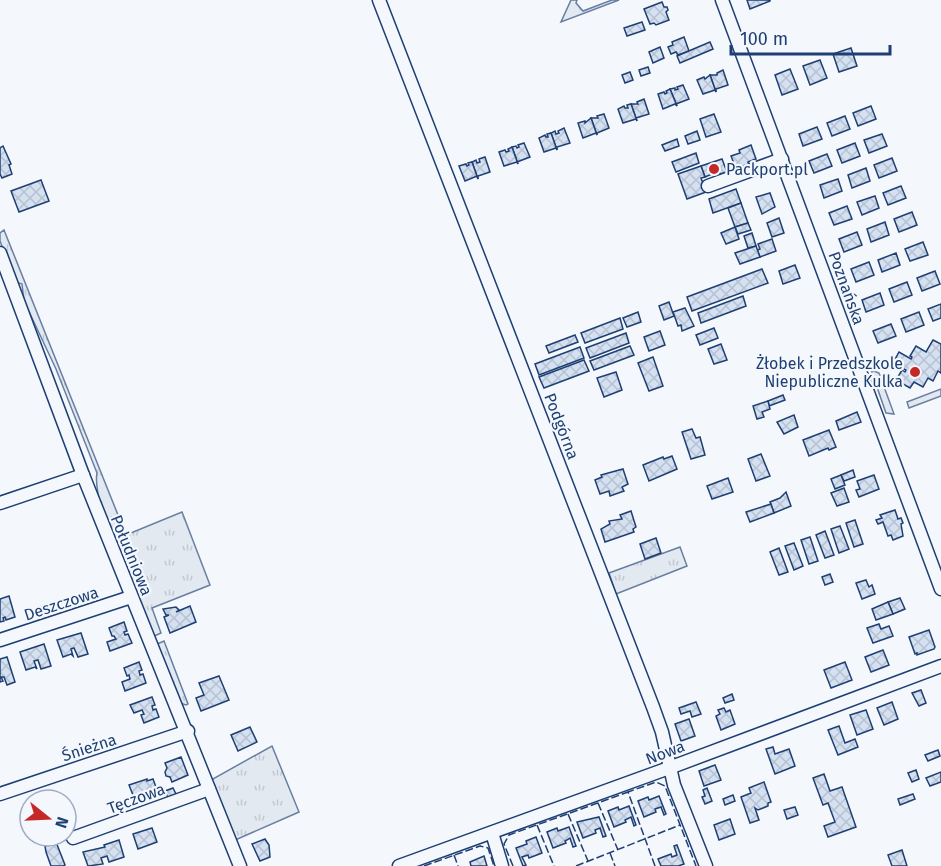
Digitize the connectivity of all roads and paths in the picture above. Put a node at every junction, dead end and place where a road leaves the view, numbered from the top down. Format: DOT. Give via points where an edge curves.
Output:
graph roads {
  1 [pos="379,0"];
  2 [pos="722,0"];
  3 [pos="782,159"];
  4 [pos="708,186"];
  5 [pos="0,253"];
  6 [pos="83,475"];
  7 [pos="0,503"];
  8 [pos="941,589"];
  9 [pos="131,597"];
  10 [pos="0,640"];
  11 [pos="941,666"];
  12 [pos="188,731"];
  13 [pos="669,768"];
  14 [pos="209,789"];
  15 [pos="0,794"];
  16 [pos="492,833"];
  17 [pos="78,837"];
  18 [pos="240,866"];
  19 [pos="399,866"];
  20 [pos="501,866"];
  21 [pos="706,866"];
  1 -- 13 [label="street, Podgórna" via="654,707"];
  2 -- 3 [label="street, Poznańska"];
  3 -- 4 [label="street"];
  3 -- 8 [label="street, Poznańska"];
  5 -- 6 [label="street, Południowa"];
  6 -- 7 [label="street"];
  6 -- 9 [label="street, Południowa"];
  9 -- 10 [label="street, Deszczowa"];
  9 -- 12 [label="street, Południowa"];
  11 -- 13 [label="street, Nowa"];
  12 -- 14 [label="street, Południowa"];
  12 -- 15 [label="street, Śnieżna"];
  13 -- 16 [label="street, Nowa"];
  13 -- 21 [label="street, Podgórna"];
  14 -- 17 [label="street, Tęczowa"];
  14 -- 18 [label="street, Południowa"];
  16 -- 19 [label="street, Nowa"];
  16 -- 20 [label="street"];
}
